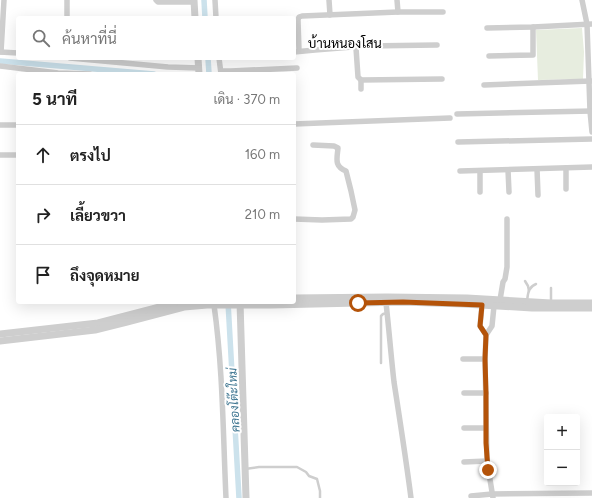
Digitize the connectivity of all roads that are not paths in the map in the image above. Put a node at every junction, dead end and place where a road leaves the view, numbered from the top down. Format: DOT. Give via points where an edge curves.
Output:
graph roads {
  1 [pos="4,0"];
  2 [pos="67,0"];
  3 [pos="156,0"];
  4 [pos="215,0"];
  5 [pos="329,0"];
  6 [pos="397,0"];
  7 [pos="582,0"];
  8 [pos="194,1"];
  9 [pos="398,12"];
  10 [pos="443,12"];
  11 [pos="330,15"];
  12 [pos="67,16"];
  13 [pos="195,16"];
  14 [pos="216,16"];
  15 [pos="589,24"];
  16 [pos="533,27"];
  17 [pos="487,28"];
  18 [pos="296,30"];
  19 [pos="437,45"];
  20 [pos="356,48"];
  21 [pos="0,52"];
  22 [pos="297,52"];
  23 [pos="16,53"];
  24 [pos="590,54"];
  25 [pos="489,56"];
  26 [pos="92,60"];
  27 [pos="198,60"];
  28 [pos="220,60"];
  29 [pos="0,66"];
  30 [pos="297,68"];
  31 [pos="199,71"];
  32 [pos="50,72"];
  33 [pos="221,72"];
  34 [pos="442,79"];
  35 [pos="361,80"];
  36 [pos="590,81"];
  37 [pos="484,85"];
  38 [pos="362,89"];
  39 [pos="591,111"];
  40 [pos="458,114"];
  41 [pos="450,118"];
  42 [pos="296,124"];
  43 [pos="0,125"];
  44 [pos="16,125"];
  45 [pos="592,132"];
  46 [pos="592,139"];
  47 [pos="458,142"];
  48 [pos="313,146"];
  49 [pos="0,155"];
  50 [pos="16,155"];
  51 [pos="592,167"];
  52 [pos="566,168"];
  53 [pos="537,169"];
  54 [pos="508,170"];
  55 [pos="460,171"];
  56 [pos="480,171"];
  57 [pos="566,189"];
  58 [pos="480,192"];
  59 [pos="509,192"];
  60 [pos="538,195"];
  61 [pos="296,218"];
  62 [pos="506,219"];
  63 [pos="524,280"];
  64 [pos="536,284"];
  65 [pos="552,288"];
  66 [pos="529,291"];
  67 [pos="296,298"];
  68 [pos="500,300"];
  69 [pos="527,302"];
  70 [pos="386,303"];
  71 [pos="551,303"];
  72 [pos="592,303"];
  73 [pos="171,304"];
  74 [pos="215,304"];
  75 [pos="240,304"];
  76 [pos="296,304"];
  77 [pos="482,305"];
  78 [pos="494,306"];
  79 [pos="592,308"];
  80 [pos="387,313"];
  81 [pos="0,334"];
  82 [pos="486,335"];
  83 [pos="0,341"];
  84 [pos="463,359"];
  85 [pos="485,359"];
  86 [pos="381,363"];
  87 [pos="464,393"];
  88 [pos="486,393"];
  89 [pos="464,428"];
  90 [pos="486,428"];
  91 [pos="487,461"];
  92 [pos="464,462"];
  93 [pos="245,470"];
  94 [pos="592,493"];
  95 [pos="471,496"];
  96 [pos="492,496"];
  97 [pos="561,496"];
  98 [pos="226,498"];
  99 [pos="246,498"];
  100 [pos="320,498"];
  101 [pos="411,498"];
  1 -- 21 [label="street"];
  2 -- 12 [label="street"];
  3 -- 8 [label="street" via="164,3"];
  4 -- 14 [label="street"];
  5 -- 11 [label="street"];
  6 -- 9 [label="street"];
  7 -- 15 [label="street"];
  8 -- 13 [label="street"];
  9 -- 10 [label="street"];
  9 -- 11 [label="street"];
  11 -- 18 [label="street" via="299,17"];
  15 -- 16 [label="street"];
  15 -- 24 [label="street"];
  16 -- 17 [label="street"];
  16 -- 25 [label="street" via="533,54"];
  18 -- 22 [label="street"];
  19 -- 20 [label="street"];
  20 -- 22 [label="street"];
  20 -- 35 [label="street" via="358,77"];
  21 -- 23 [label="street"];
  24 -- 36 [label="street"];
  26 -- 31 [label="street"];
  27 -- 31 [label="street"];
  28 -- 33 [label="street"];
  29 -- 32 [label="street"];
  30 -- 33 [label="street"];
  34 -- 35 [label="street"];
  35 -- 38 [label="street"];
  36 -- 37 [label="street"];
  36 -- 39 [label="street"];
  39 -- 40 [label="street"];
  39 -- 45 [label="street"];
  41 -- 42 [label="street"];
  43 -- 44 [label="street"];
  46 -- 47 [label="street"];
  48 -- 61 [label="street" via="338,148 338,165 346,171 355,210 351,219"];
  49 -- 50 [label="street"];
  51 -- 52 [label="street"];
  52 -- 53 [label="street"];
  52 -- 57 [label="street"];
  53 -- 54 [label="street"];
  53 -- 60 [label="street"];
  54 -- 56 [label="street"];
  54 -- 59 [label="street"];
  55 -- 56 [label="street"];
  56 -- 58 [label="street"];
  62 -- 68 [label="street" via="507,267"];
  63 -- 66 [label="lane"];
  64 -- 66 [label="lane"];
  65 -- 71 [label="lane"];
  66 -- 69 [label="lane"];
  67 -- 68 [label="street"];
  68 -- 69 [label="street"];
  69 -- 71 [label="street"];
  70 -- 76 [label="street"];
  70 -- 77 [label="street"];
  70 -- 80 [label="street"];
  71 -- 72 [label="street"];
  73 -- 81 [label="street" via="98,323"];
  74 -- 75 [label="street"];
  74 -- 83 [label="street" via="184,307 95,330"];
  74 -- 98 [label="street"];
  75 -- 93 [label="street"];
  77 -- 78 [label="street"];
  77 -- 82 [label="street" via="480,326"];
  78 -- 79 [label="street"];
  78 -- 82 [label="street" via="492,326"];
  80 -- 86 [label="lane" via="381,316"];
  80 -- 101 [label="street"];
  82 -- 85 [label="street"];
  84 -- 85 [label="street"];
  85 -- 88 [label="street"];
  87 -- 88 [label="street"];
  88 -- 90 [label="street"];
  89 -- 90 [label="street"];
  90 -- 91 [label="street"];
  91 -- 92 [label="street"];
  91 -- 96 [label="street"];
  93 -- 99 [label="street"];
  93 -- 100 [label="lane" via="259,467 297,467 317,479"];
  94 -- 97 [label="street"];
  95 -- 96 [label="street"];
  96 -- 97 [label="street"];
}
